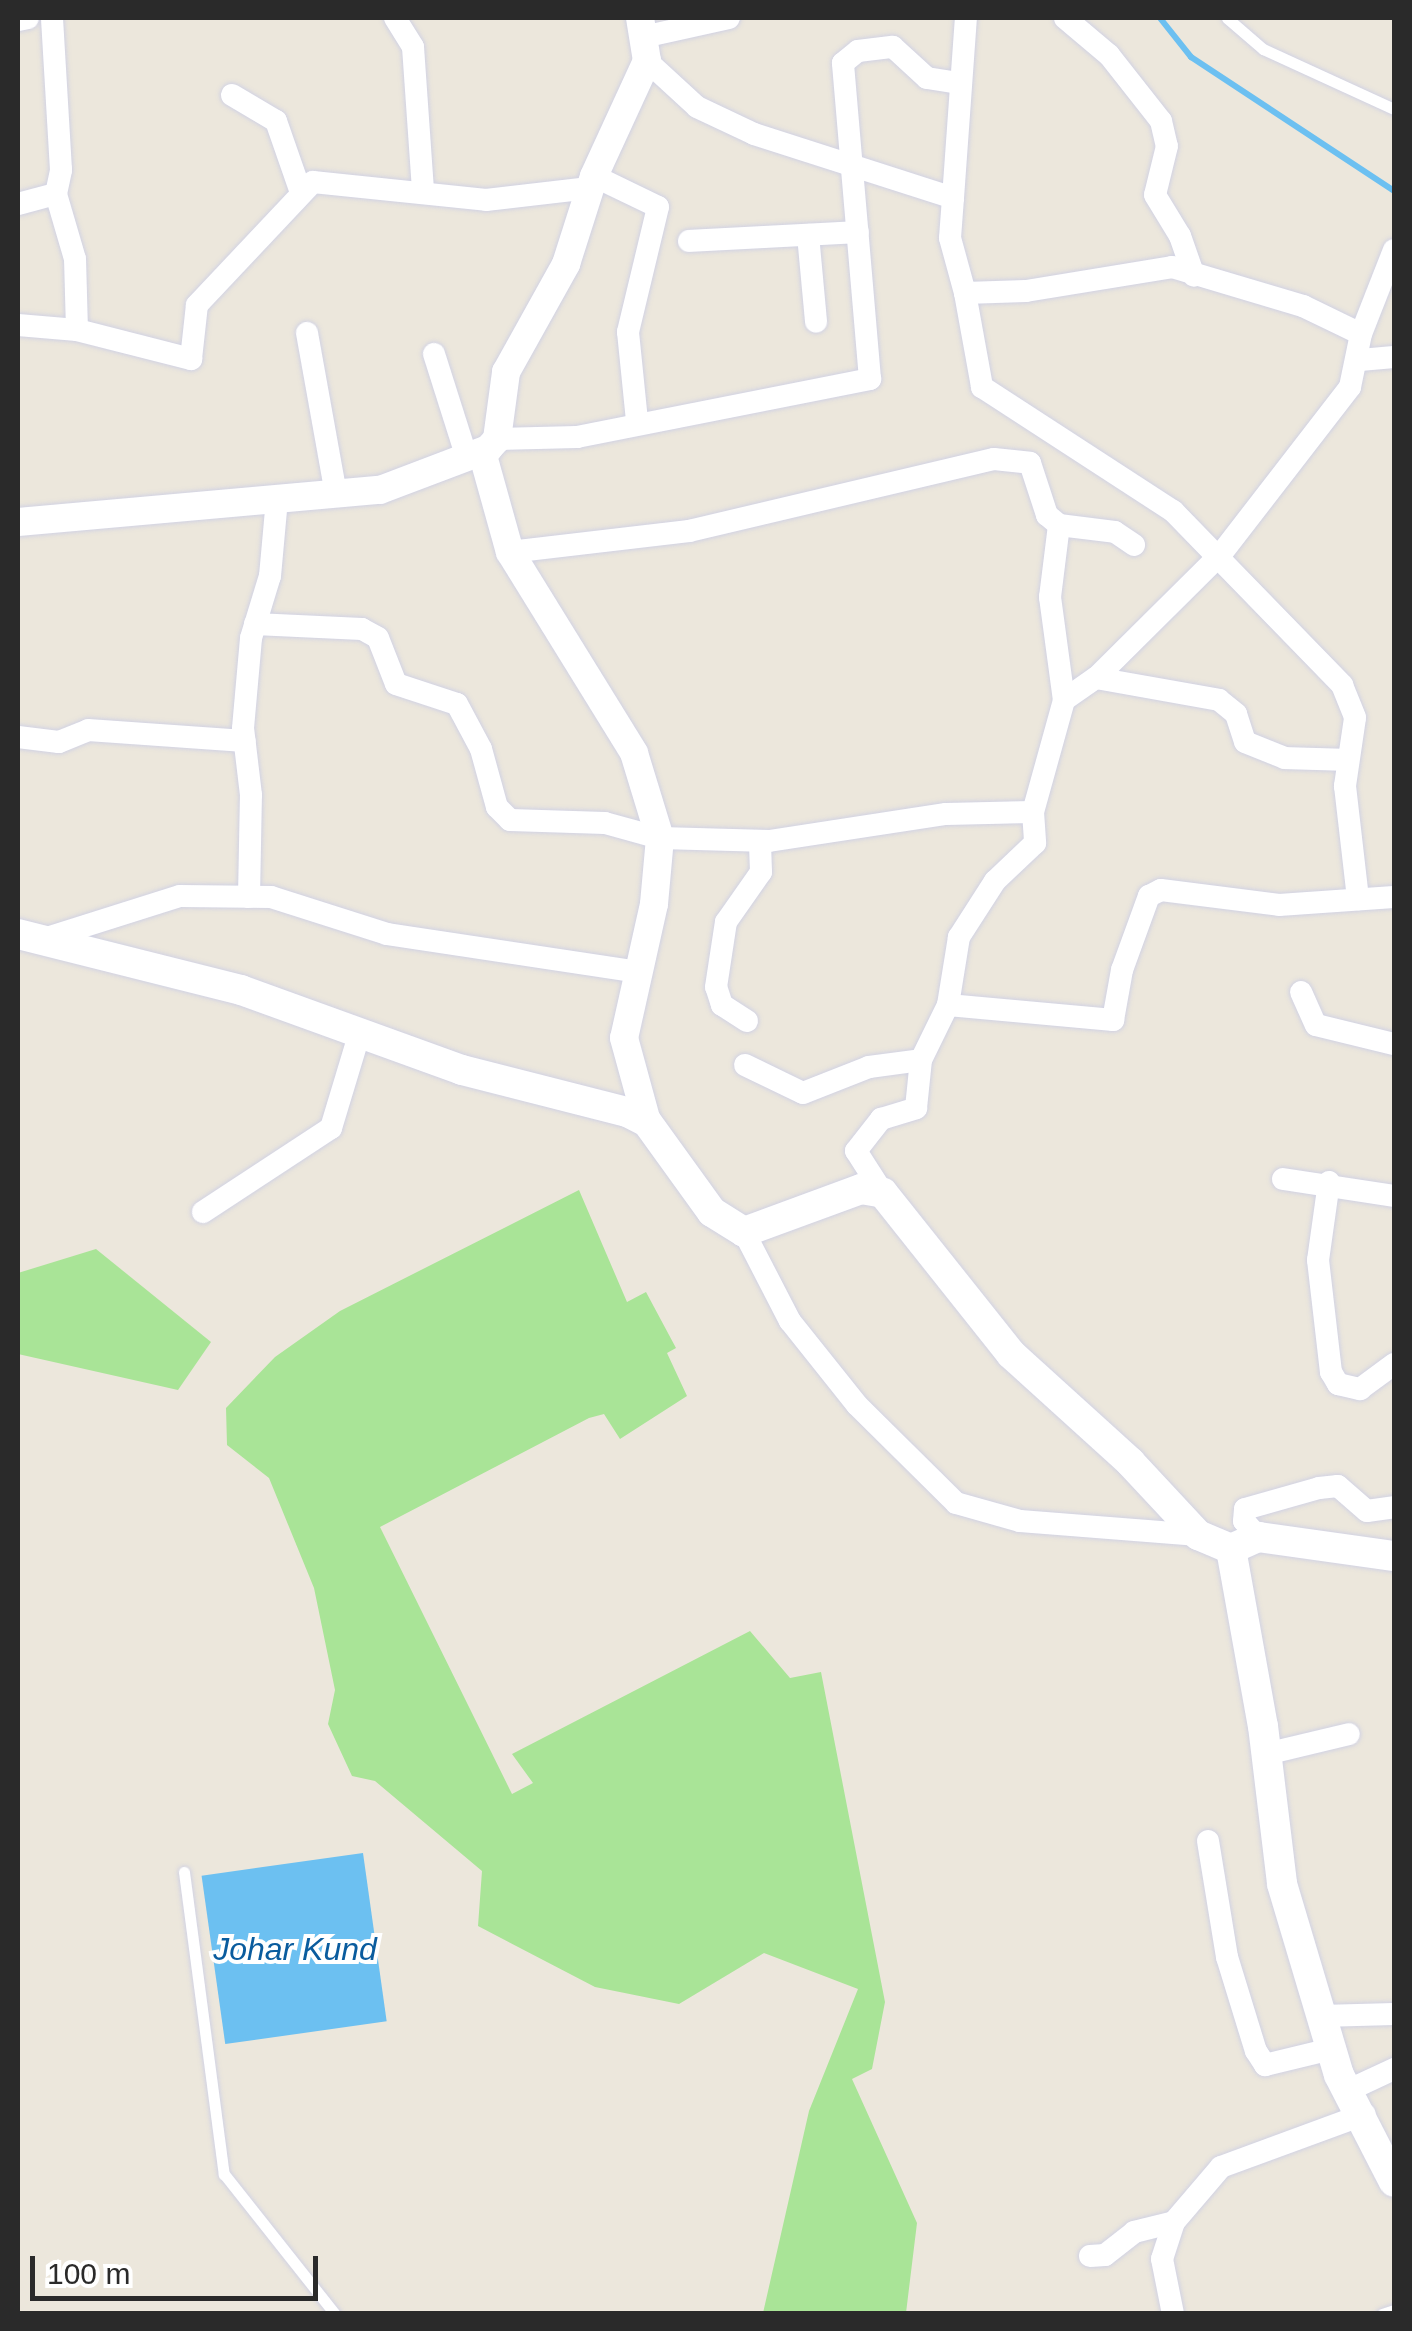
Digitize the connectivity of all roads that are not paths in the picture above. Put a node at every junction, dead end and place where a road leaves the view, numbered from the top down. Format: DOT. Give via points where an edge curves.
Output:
graph roads {
  1 [pos="28,18"];
  2 [pos="52,18"];
  3 [pos="394,18"];
  4 [pos="730,18"];
  5 [pos="966,18"];
  6 [pos="1064,18"];
  7 [pos="1226,18"];
  8 [pos="18,20"];
  9 [pos="643,38"];
  10 [pos="958,83"];
  11 [pos="232,95"];
  12 [pos="1394,109"];
  13 [pos="854,168"];
  14 [pos="591,182"];
  15 [pos="300,190"];
  16 [pos="423,191"];
  17 [pos="56,194"];
  18 [pos="953,198"];
  19 [pos="18,204"];
  20 [pos="858,232"];
  21 [pos="808,235"];
  22 [pos="689,241"];
  23 [pos="1394,250"];
  24 [pos="1194,276"];
  25 [pos="966,293"];
  26 [pos="816,322"];
  27 [pos="18,325"];
  28 [pos="78,330"];
  29 [pos="307,333"];
  30 [pos="1360,334"];
  31 [pos="434,354"];
  32 [pos="1394,356"];
  33 [pos="1360,360"];
  34 [pos="637,421"];
  35 [pos="482,450"];
  36 [pos="336,494"];
  37 [pos="276,499"];
  38 [pos="18,522"];
  39 [pos="1059,525"];
  40 [pos="1134,545"];
  41 [pos="510,552"];
  42 [pos="1220,554"];
  43 [pos="255,624"];
  44 [pos="1096,678"];
  45 [pos="1064,700"];
  46 [pos="18,738"];
  47 [pos="245,741"];
  48 [pos="1348,760"];
  49 [pos="1034,812"];
  50 [pos="660,838"];
  51 [pos="760,841"];
  52 [pos="248,897"];
  53 [pos="1394,897"];
  54 [pos="1358,899"];
  55 [pos="26,938"];
  56 [pos="638,972"];
  57 [pos="1301,992"];
  58 [pos="948,1005"];
  59 [pos="748,1021"];
  60 [pos="360,1032"];
  61 [pos="1394,1044"];
  62 [pos="921,1060"];
  63 [pos="744,1065"];
  64 [pos="647,1122"];
  65 [pos="1283,1179"];
  66 [pos="1329,1182"];
  67 [pos="884,1193"];
  68 [pos="1394,1196"];
  69 [pos="203,1212"];
  70 [pos="744,1232"];
  71 [pos="1394,1364"];
  72 [pos="1394,1507"];
  73 [pos="1198,1535"];
  74 [pos="1244,1543"];
  75 [pos="1394,1556"];
  76 [pos="1348,1734"];
  77 [pos="1266,1754"];
  78 [pos="1208,1841"];
  79 [pos="184,1872"];
  80 [pos="1394,2014"];
  81 [pos="1320,2016"];
  82 [pos="1331,2049"];
  83 [pos="1394,2069"];
  84 [pos="1357,2102"];
  85 [pos="1394,2182"];
  86 [pos="1174,2222"];
  87 [pos="1090,2256"];
  88 [pos="1394,2310"];
  89 [pos="335,2314"];
  90 [pos="1173,2314"];
  91 [pos="1382,2314"];
  1 -- 8 [label="street"];
  2 -- 17 [label="street" via="60,85"];
  3 -- 16 [label="street" via="413,47"];
  4 -- 9 [label="street"];
  5 -- 10 [label="street"];
  6 -- 24 [label="street" via="1108,56 1161,121 1167,146 1155,195"];
  7 -- 12 [label="lane" via="1263,50"];
  9 -- 13 [label="street" via="697,107"];
  9 -- 14 [label="street"];
  10 -- 13 [label="street" via="927,78 893,48 847,56"];
  10 -- 18 [label="street"];
  11 -- 15 [label="street" via="276,121"];
  13 -- 18 [label="street"];
  13 -- 20 [label="street"];
  14 -- 16 [label="street" via="486,200"];
  14 -- 34 [label="street" via="658,207 628,332"];
  14 -- 35 [label="street" via="566,264 506,372"];
  15 -- 16 [label="street" via="338,180"];
  15 -- 28 [label="street" via="197,304 191,359"];
  17 -- 19 [label="street"];
  17 -- 28 [label="street" via="75,259"];
  18 -- 25 [label="street" via="950,238"];
  20 -- 21 [label="street"];
  20 -- 34 [label="street" via="870,380"];
  21 -- 22 [label="street"];
  21 -- 26 [label="street"];
  23 -- 30 [label="street"];
  24 -- 25 [label="street" via="1172,267 1026,291"];
  24 -- 30 [label="street" via="1303,306"];
  25 -- 42 [label="street" via="971,354 982,388 1082,446"];
  27 -- 28 [label="street"];
  29 -- 36 [label="street"];
  30 -- 33 [label="street"];
  31 -- 35 [label="street"];
  32 -- 33 [label="street"];
  33 -- 42 [label="street" via="1350,387"];
  34 -- 35 [label="street"];
  35 -- 36 [label="street" via="380,490"];
  35 -- 41 [label="street"];
  36 -- 37 [label="street"];
  37 -- 38 [label="street"];
  37 -- 43 [label="street" via="270,576"];
  39 -- 40 [label="street" via="1114,532"];
  39 -- 41 [label="street" via="1047,515 1030,463 994,459 689,531"];
  39 -- 45 [label="street" via="1050,597"];
  41 -- 50 [label="street" via="634,753"];
  42 -- 44 [label="street"];
  42 -- 48 [label="street" via="1351,699 1355,736"];
  43 -- 47 [label="street"];
  43 -- 50 [label="street" via="362,629 378,638 396,684 457,704 481,749 497,807 510,820 604,823"];
  44 -- 45 [label="street"];
  44 -- 48 [label="street" via="1219,700 1236,714 1245,742 1285,758"];
  45 -- 49 [label="street"];
  46 -- 47 [label="street" via="59,742 88,730"];
  47 -- 52 [label="street" via="252,795"];
  48 -- 54 [label="street"];
  49 -- 51 [label="street" via="946,814"];
  49 -- 58 [label="street" via="1036,843 995,882 958,937"];
  50 -- 51 [label="street"];
  50 -- 56 [label="street"];
  51 -- 59 [label="street" via="760,872 726,922 716,987 722,1005"];
  52 -- 55 [label="street" via="180,896"];
  52 -- 56 [label="street" via="271,897 387,934"];
  53 -- 54 [label="street"];
  54 -- 58 [label="street" via="1279,905 1161,890 1149,896 1122,970 1113,1020"];
  55 -- 60 [label="main road" via="241,990"];
  56 -- 64 [label="street" via="624,1038"];
  57 -- 61 [label="street" via="1316,1025"];
  58 -- 62 [label="street"];
  60 -- 64 [label="main road" via="462,1070"];
  60 -- 69 [label="street" via="331,1128"];
  62 -- 63 [label="street" via="869,1067 803,1093"];
  62 -- 67 [label="street" via="916,1108 881,1119 856,1151"];
  64 -- 70 [label="main road" via="712,1212"];
  65 -- 66 [label="street"];
  66 -- 68 [label="street"];
  66 -- 71 [label="street" via="1318,1260 1331,1372 1338,1384 1360,1389"];
  67 -- 70 [label="main road" via="861,1190"];
  67 -- 73 [label="main road" via="1011,1354 1130,1462"];
  70 -- 73 [label="street" via="790,1321 857,1405 956,1503 1020,1521"];
  72 -- 74 [label="street" via="1367,1510 1338,1486 1318,1488 1245,1509"];
  73 -- 74 [label="main road"];
  74 -- 75 [label="main road"];
  74 -- 77 [label="main road"];
  76 -- 77 [label="street"];
  77 -- 81 [label="main road" via="1282,1884"];
  78 -- 82 [label="street" via="1227,1956 1256,2051 1265,2065"];
  79 -- 89 [label="lane" via="224,2174"];
  80 -- 81 [label="street"];
  81 -- 82 [label="main road"];
  82 -- 84 [label="main road"];
  83 -- 84 [label="street"];
  84 -- 85 [label="main road"];
  84 -- 86 [label="street" via="1220,2167"];
  86 -- 87 [label="street" via="1134,2232 1106,2255"];
  86 -- 90 [label="street" via="1162,2259"];
  88 -- 91 [label="lane"];
}
